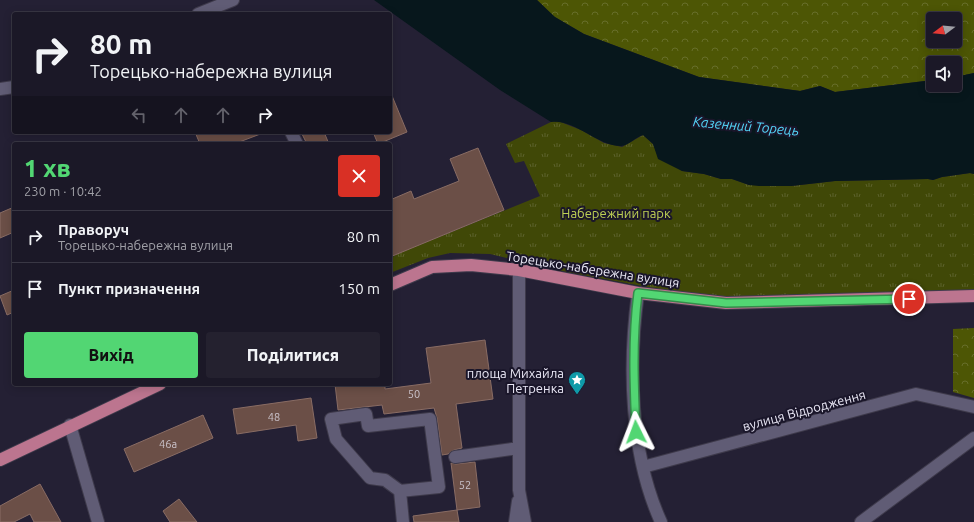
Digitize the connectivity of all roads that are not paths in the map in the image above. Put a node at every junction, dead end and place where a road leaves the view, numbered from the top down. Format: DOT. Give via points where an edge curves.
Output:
graph roads {
  1 [pos="233,0"];
  2 [pos="203,12"];
  3 [pos="12,87"];
  4 [pos="0,88"];
  5 [pos="518,270"];
  6 [pos="392,284"];
  7 [pos="638,293"];
  8 [pos="974,296"];
  9 [pos="156,386"];
  10 [pos="974,407"];
  11 [pos="70,425"];
  12 [pos="974,438"];
  13 [pos="519,448"];
  14 [pos="0,460"];
  15 [pos="435,460"];
  16 [pos="643,467"];
  17 [pos="519,490"];
  18 [pos="400,491"];
  19 [pos="98,522"];
  20 [pos="403,522"];
  21 [pos="515,522"];
  22 [pos="525,522"];
  23 [pos="661,522"];
  24 [pos="861,522"];
  1 -- 2 [label="street"];
  3 -- 4 [label="street"];
  5 -- 6 [label="main road, Торецько-набережна вулиця" via="471,264 432,267"];
  5 -- 7 [label="main road, Торецько-набережна вулиця"];
  5 -- 13 [label="street"];
  7 -- 8 [label="main road, Торецько-набережна вулиця" via="726,303"];
  7 -- 16 [label="street" via="633,361 636,432"];
  9 -- 11 [label="main road"];
  10 -- 16 [label="street, вулиця Відродження" via="916,394"];
  11 -- 14 [label="main road"];
  11 -- 19 [label="street"];
  12 -- 24 [label="street"];
  13 -- 15 [label="street"];
  13 -- 17 [label="street"];
  15 -- 18 [label="street" via="439,487"];
  15 -- 18 [label="street" via="430,419 368,426 366,414 332,419 336,438 370,478 385,480"];
  16 -- 23 [label="street"];
  17 -- 21 [label="street"];
  17 -- 22 [label="street"];
  18 -- 20 [label="street"];
}
